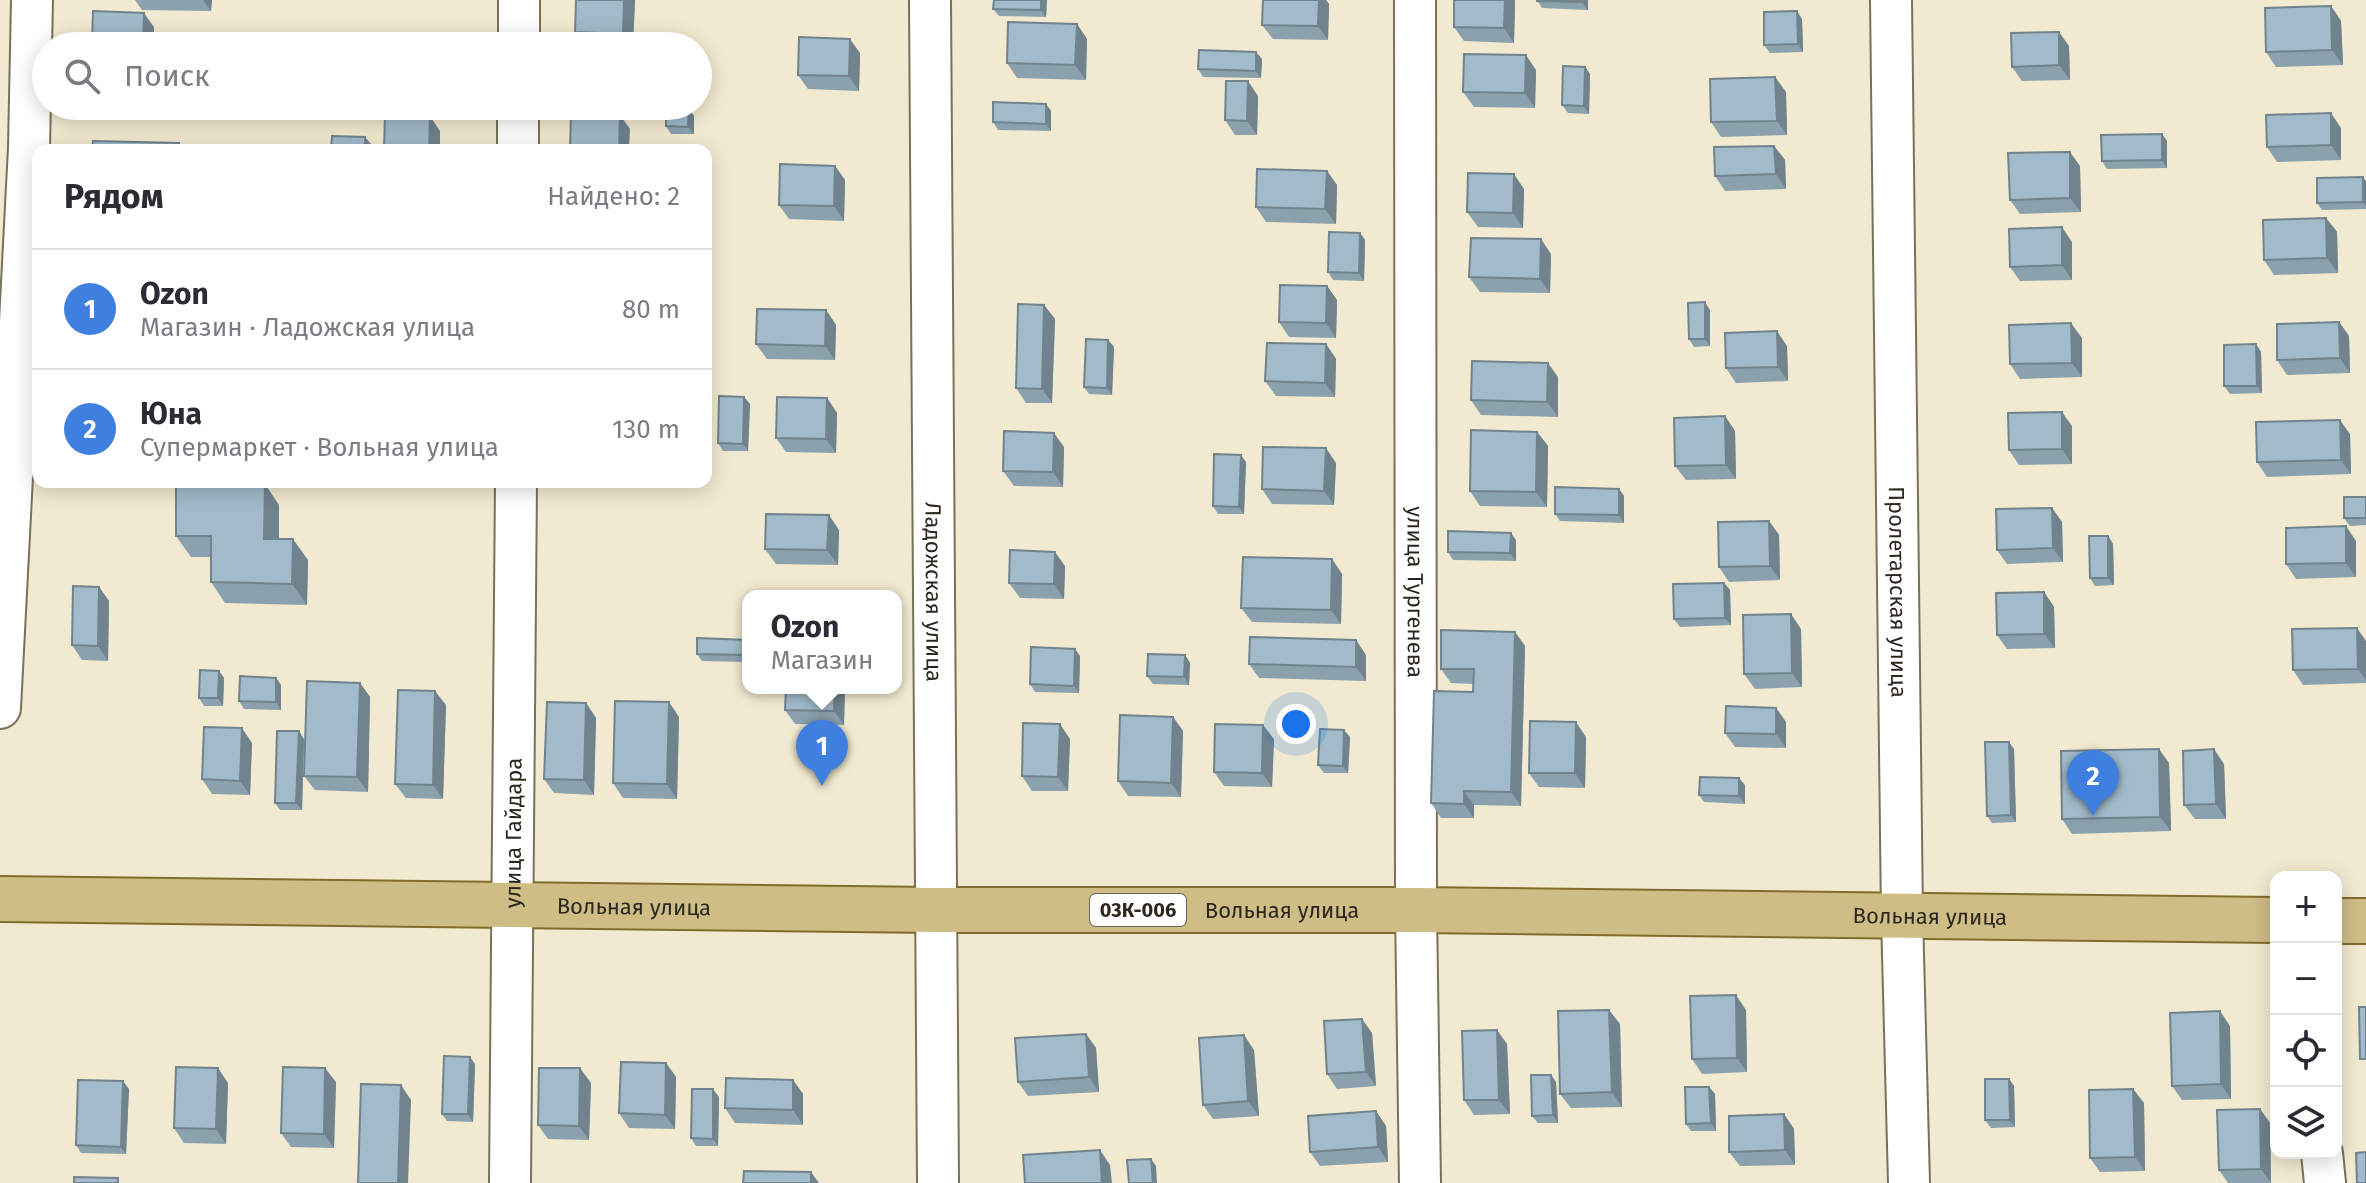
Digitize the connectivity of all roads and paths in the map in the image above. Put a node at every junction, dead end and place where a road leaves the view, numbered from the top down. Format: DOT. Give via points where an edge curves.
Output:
graph roads {
  1 [pos="32,0"];
  2 [pos="519,0"];
  3 [pos="930,0"];
  4 [pos="1415,0"];
  5 [pos="1891,0"];
  6 [pos="519,32"];
  7 [pos="518,120"];
  8 [pos="518,144"];
  9 [pos="516,488"];
  10 [pos="0,708"];
  11 [pos="0,899"];
  12 [pos="514,905"];
  13 [pos="935,910"];
  14 [pos="1416,910"];
  15 [pos="1902,916"];
  16 [pos="2270,920"];
  17 [pos="2342,921"];
  18 [pos="2366,921"];
  19 [pos="2323,1159"];
  20 [pos="510,1183"];
  21 [pos="938,1183"];
  22 [pos="1420,1183"];
  23 [pos="1909,1183"];
  24 [pos="2325,1183"];
  1 -- 10 [label="street"];
  2 -- 6 [label="street"];
  3 -- 13 [label="street, Ладожская улица"];
  4 -- 14 [label="street, улица Тургенева"];
  5 -- 15 [label="street, Пролетарская улица"];
  7 -- 8 [label="street"];
  9 -- 12 [label="street, улица Гайдара"];
  11 -- 12 [label="main road, Вольная улица / 03К-006"];
  12 -- 13 [label="main road, Вольная улица / 03К-006"];
  12 -- 20 [label="street, улица Гайдара"];
  13 -- 14 [label="main road, Вольная улица / 03К-006"];
  13 -- 21 [label="street, Ладожская улица"];
  14 -- 15 [label="main road, Вольная улица / 03К-006"];
  14 -- 22 [label="street, улица Тургенева"];
  15 -- 16 [label="main road, Вольная улица / 03К-006"];
  15 -- 23 [label="street, Пролетарская улица"];
  17 -- 18 [label="main road"];
  19 -- 24 [label="street"];
}
